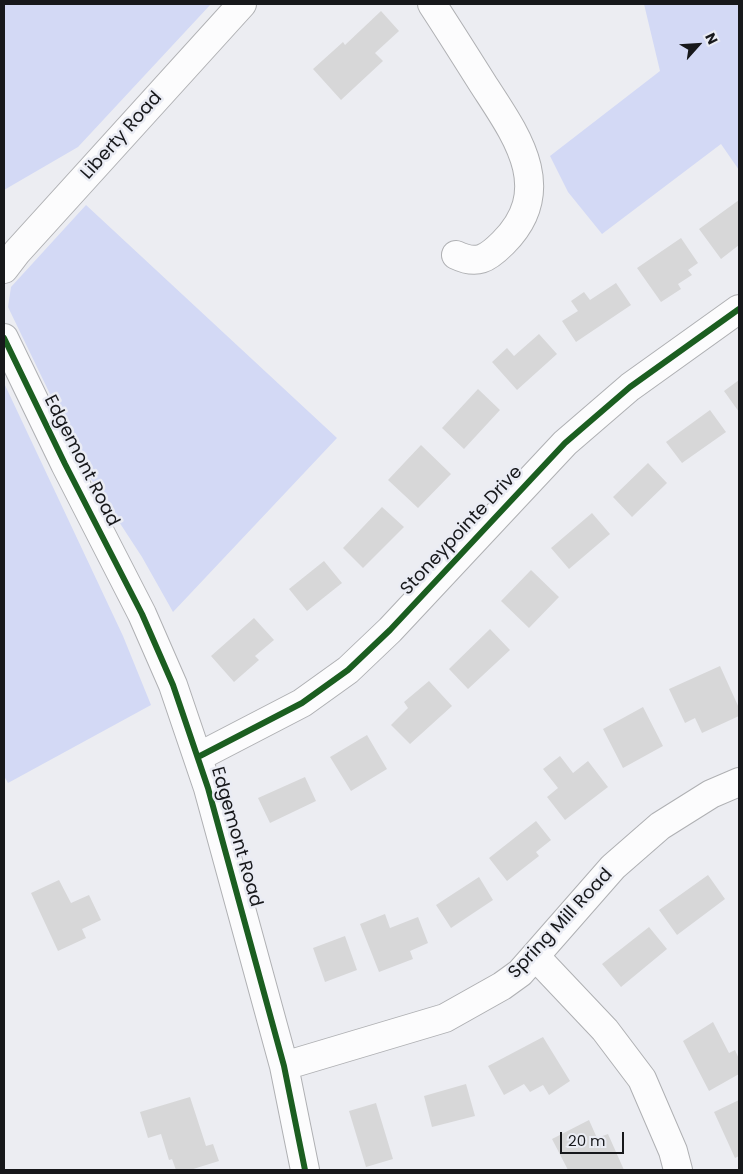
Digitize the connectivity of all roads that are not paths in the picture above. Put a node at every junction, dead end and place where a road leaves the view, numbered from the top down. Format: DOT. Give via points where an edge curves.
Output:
graph roads {
  1 [pos="242,4"];
  2 [pos="432,4"];
  3 [pos="456,255"];
  4 [pos="4,269"];
  5 [pos="739,309"];
  6 [pos="4,338"];
  7 [pos="198,757"];
  8 [pos="739,782"];
  9 [pos="536,956"];
  10 [pos="284,1066"];
  11 [pos="305,1170"];
  12 [pos="678,1170"];
  1 -- 4 [label="street, Liberty Road"];
  2 -- 3 [label="street" via="514,133 526,160 528,174 528,203 504,242 480,260 468,261"];
  5 -- 7 [label="street, Stoneypointe Drive" via="630,387 565,443 390,630 348,670 302,703"];
  6 -- 7 [label="street, Edgemont Road" via="142,614 173,685"];
  7 -- 10 [label="street, Edgemont Road"];
  8 -- 9 [label="street, Spring Mill Road" via="712,794 660,826 614,867"];
  9 -- 10 [label="street, Spring Mill Road" via="502,986 445,1018"];
  9 -- 12 [label="street" via="605,1030 642,1079"];
  10 -- 11 [label="street, Edgemont Road"];
}
